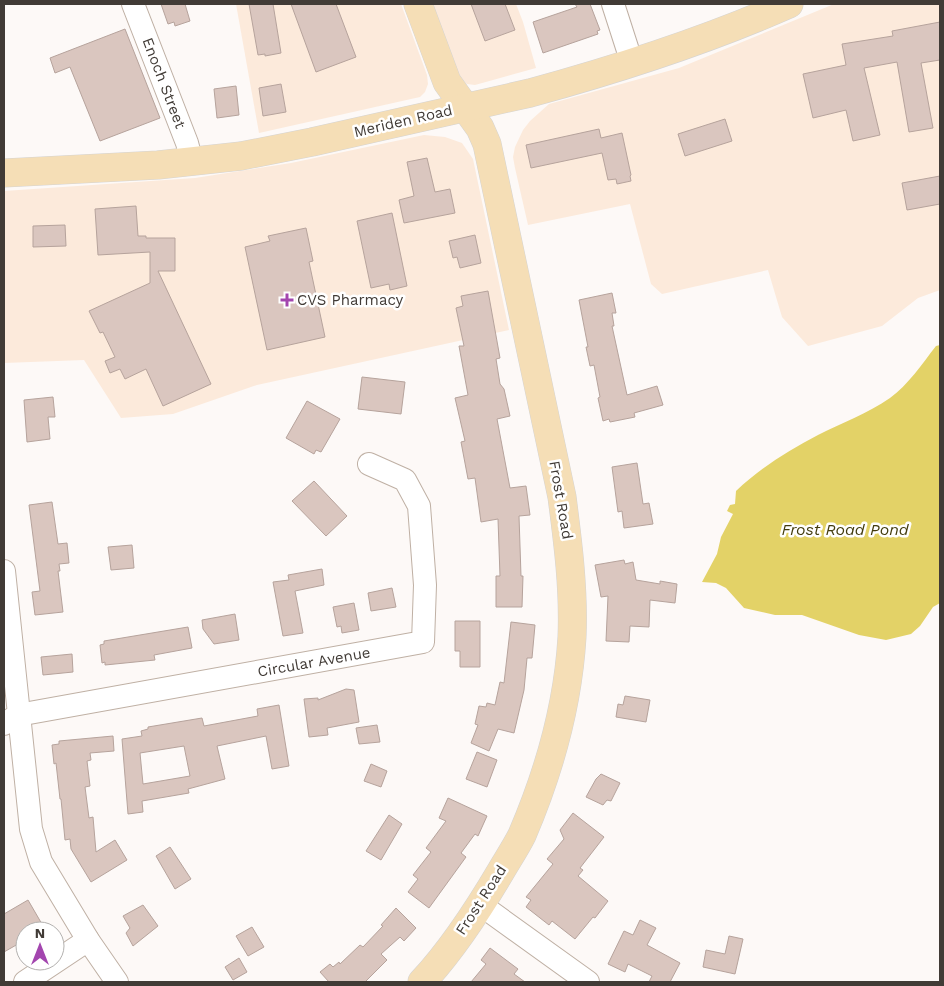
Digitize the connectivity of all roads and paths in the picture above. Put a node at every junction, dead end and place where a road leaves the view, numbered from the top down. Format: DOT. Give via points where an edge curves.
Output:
graph roads {
  1 [pos="133,4"];
  2 [pos="418,4"];
  3 [pos="613,4"];
  4 [pos="789,4"];
  5 [pos="632,64"];
  6 [pos="465,107"];
  7 [pos="192,162"];
  8 [pos="4,173"];
  9 [pos="369,464"];
  10 [pos="4,571"];
  11 [pos="6,611"];
  12 [pos="11,719"];
  13 [pos="481,905"];
  14 [pos="88,940"];
  15 [pos="24,982"];
  16 [pos="117,982"];
  17 [pos="422,982"];
  18 [pos="588,982"];
  1 -- 7 [label="street, Enoch Street"];
  2 -- 6 [label="main road, Frost Road" via="444,76"];
  3 -- 5 [label="street"];
  4 -- 5 [label="main road, Meriden Road"];
  5 -- 6 [label="main road, Meriden Road" via="530,93"];
  6 -- 7 [label="main road, Meriden Road" via="264,152"];
  6 -- 13 [label="main road, Frost Road" via="487,144 528,334 562,497 572,603 564,701 543,781 521,836"];
  7 -- 8 [label="main road, Meriden Road"];
  9 -- 12 [label="street, Circular Avenue" via="405,480 419,506 425,584 423,642"];
  10 -- 11 [label="street"];
  11 -- 12 [label="street"];
  12 -- 14 [label="street" via="31,829 41,862"];
  13 -- 17 [label="main road, Frost Road"];
  13 -- 18 [label="street"];
  14 -- 15 [label="street"];
  14 -- 16 [label="street"];
}
